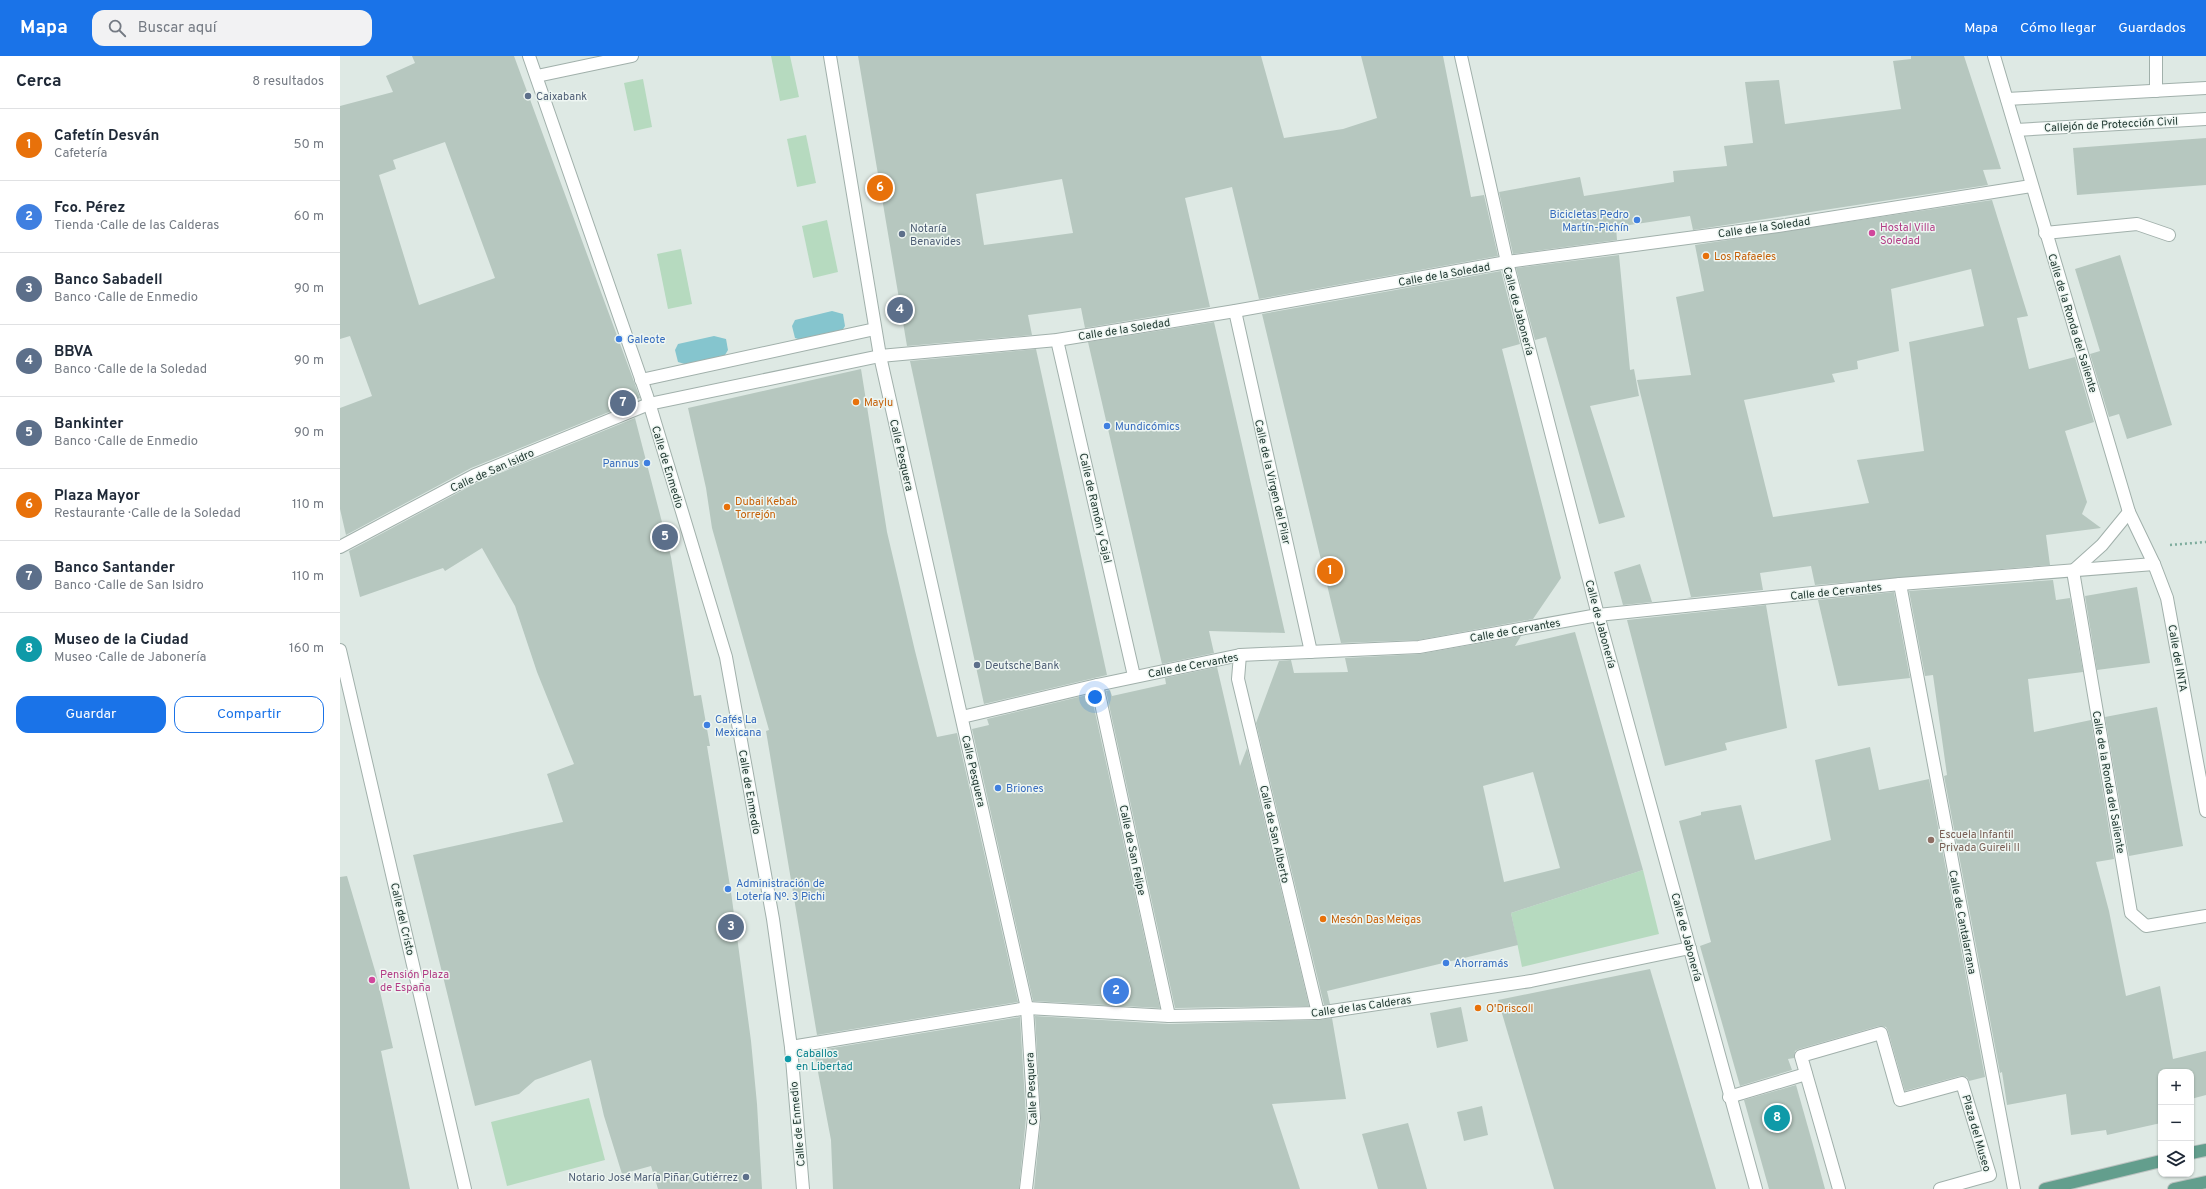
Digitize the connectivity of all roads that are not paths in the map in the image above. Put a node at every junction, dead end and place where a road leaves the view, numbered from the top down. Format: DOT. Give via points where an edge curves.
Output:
graph roads {
  1 [pos="529,56"];
  2 [pos="632,56"];
  3 [pos="830,56"];
  4 [pos="1461,56"];
  5 [pos="1994,56"];
  6 [pos="2156,57"];
  7 [pos="538,76"];
  8 [pos="2206,88"];
  9 [pos="2156,91"];
  10 [pos="2007,99"];
  11 [pos="2206,119"];
  12 [pos="2016,130"];
  13 [pos="2031,186"];
  14 [pos="2045,233"];
  15 [pos="2169,235"];
  16 [pos="1507,262"];
  17 [pos="1235,311"];
  18 [pos="875,330"];
  19 [pos="1057,340"];
  20 [pos="880,356"];
  21 [pos="641,380"];
  22 [pos="649,404"];
  23 [pos="2129,512"];
  24 [pos="340,547"];
  25 [pos="2154,564"];
  26 [pos="2073,571"];
  27 [pos="1900,584"];
  28 [pos="1598,615"];
  29 [pos="340,650"];
  30 [pos="1311,652"];
  31 [pos="1240,655"];
  32 [pos="1134,676"];
  33 [pos="1097,685"];
  34 [pos="962,717"];
  35 [pos="2206,811"];
  36 [pos="2206,916"];
  37 [pos="1690,948"];
  38 [pos="1027,1008"];
  39 [pos="1318,1013"];
  40 [pos="1169,1016"];
  41 [pos="791,1047"];
  42 [pos="1806,1074"];
  43 [pos="1729,1096"];
  44 [pos="2206,1150"];
  45 [pos="2194,1152"];
  46 [pos="2158,1161"];
  47 [pos="2206,1182"];
  48 [pos="465,1189"];
  49 [pos="803,1189"];
  50 [pos="1026,1189"];
  51 [pos="1756,1189"];
  52 [pos="1839,1189"];
  53 [pos="1940,1189"];
  54 [pos="2014,1189"];
  55 [pos="2045,1189"];
  56 [pos="2174,1189"];
  1 -- 7 [label="street, Calle de Enmedio"];
  2 -- 7 [label="street"];
  3 -- 18 [label="street, Calle Pesquera"];
  4 -- 16 [label="street, Calle de Jabonería"];
  5 -- 10 [label="street, Calle de la Ronda del Saliente"];
  6 -- 9 [label="street"];
  7 -- 21 [label="street, Calle de Enmedio"];
  8 -- 9 [label="street"];
  9 -- 10 [label="street"];
  10 -- 12 [label="street, Calle de la Ronda del Saliente"];
  11 -- 12 [label="street, Callejón de Protección Civil"];
  12 -- 13 [label="street, Calle de la Ronda del Saliente"];
  13 -- 14 [label="street, Calle de la Ronda del Saliente"];
  13 -- 16 [label="street, Calle de la Soledad" via="1778,226"];
  14 -- 15 [label="street" via="2137,224"];
  14 -- 23 [label="street, Calle de la Ronda del Saliente"];
  16 -- 17 [label="street, Calle de la Soledad"];
  16 -- 28 [label="street, Calle de Jabonería"];
  17 -- 19 [label="street, Calle de la Soledad"];
  17 -- 30 [label="street, Calle de la Virgen del Pilar"];
  18 -- 20 [label="street, Calle Pesquera"];
  18 -- 21 [label="street"];
  19 -- 20 [label="street, Calle de la Soledad"];
  19 -- 32 [label="street, Calle de Ramón y Cajal"];
  20 -- 22 [label="street, Calle de San Isidro"];
  20 -- 34 [label="street, Calle Pesquera"];
  21 -- 22 [label="street, Calle de Enmedio"];
  22 -- 24 [label="street, Calle de San Isidro" via="475,475"];
  22 -- 41 [label="street, Calle de Enmedio" via="726,656 773,919"];
  23 -- 25 [label="street, Calle del INTA"];
  23 -- 26 [label="street" via="2102,545"];
  25 -- 26 [label="street"];
  25 -- 35 [label="street, Calle del INTA" via="2167,598"];
  26 -- 27 [label="street, Calle de Cervantes"];
  26 -- 36 [label="street, Calle de la Ronda del Saliente" via="2131,913 2146,926"];
  27 -- 28 [label="street, Calle de Cervantes"];
  27 -- 54 [label="street, Calle de Cantalarrana"];
  28 -- 30 [label="street, Calle de Cervantes" via="1419,647"];
  28 -- 37 [label="street, Calle de Jabonería"];
  29 -- 48 [label="street, Calle del Cristo"];
  30 -- 31 [label="street, Calle de Cervantes"];
  31 -- 32 [label="street, Calle de Cervantes"];
  31 -- 39 [label="street, Calle de San Alberto" via="1238,679"];
  32 -- 33 [label="street, Calle de Cervantes"];
  33 -- 34 [label="street, Calle de Cervantes"];
  33 -- 40 [label="street, Calle de San Felipe"];
  34 -- 38 [label="street, Calle Pesquera"];
  37 -- 39 [label="street, Calle de las Calderas" via="1531,981"];
  37 -- 43 [label="street, Calle de Jabonería"];
  38 -- 40 [label="street, Calle de las Calderas"];
  38 -- 41 [label="street, Calle de las Calderas"];
  38 -- 50 [label="street, Calle Pesquera" via="1034,1118 1030,1174"];
  39 -- 40 [label="street, Calle de las Calderas"];
  41 -- 49 [label="street, Calle de Enmedio"];
  42 -- 43 [label="street"];
  42 -- 52 [label="street, Plaza del Museo"];
  42 -- 53 [label="street, Plaza del Museo" via="1801,1056 1880,1033 1900,1100 1962,1083 1990,1175"];
  43 -- 51 [label="street, Calle de Jabonería"];
  44 -- 45 [label="main road"];
  46 -- 55 [label="main road"];
  47 -- 56 [label="main road"];
}
